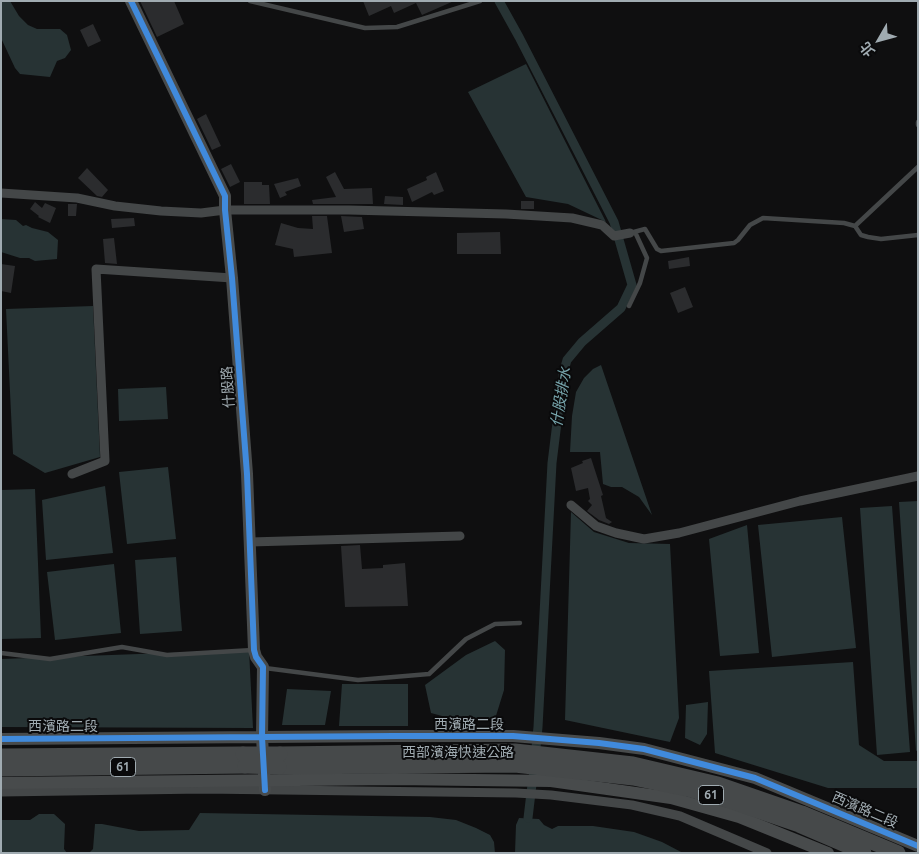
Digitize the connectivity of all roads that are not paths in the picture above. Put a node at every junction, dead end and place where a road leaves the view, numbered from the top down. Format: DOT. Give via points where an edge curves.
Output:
graph roads {
  1 [pos="132,1"];
  2 [pos="250,1"];
  3 [pos="480,1"];
  4 [pos="918,167"];
  5 [pos="1,193"];
  6 [pos="225,210"];
  7 [pos="855,226"];
  8 [pos="632,232"];
  9 [pos="918,234"];
  10 [pos="232,278"];
  11 [pos="629,306"];
  12 [pos="72,474"];
  13 [pos="918,476"];
  14 [pos="571,505"];
  15 [pos="460,536"];
  16 [pos="250,542"];
  17 [pos="520,623"];
  18 [pos="254,650"];
  19 [pos="1,653"];
  20 [pos="263,668"];
  21 [pos="262,737"];
  22 [pos="1,739"];
  23 [pos="1,756"];
  24 [pos="515,758"];
  25 [pos="244,760"];
  26 [pos="551,768"];
  27 [pos="1,769"];
  28 [pos="1,782"];
  29 [pos="265,785"];
  30 [pos="1,792"];
  31 [pos="918,846"];
  32 [pos="767,853"];
  33 [pos="828,853"];
  34 [pos="864,853"];
  35 [pos="898,853"];
  1 -- 6 [label="street, 什股路" via="225,196"];
  2 -- 3 [label="lane" via="365,28 397,27"];
  4 -- 7 [label="lane"];
  5 -- 6 [label="street" via="77,198 161,211"];
  6 -- 8 [label="street" via="506,214 572,218 602,225 614,236"];
  6 -- 10 [label="street, 什股路"];
  7 -- 8 [label="lane" via="763,218 750,225 734,243 661,251 645,229"];
  7 -- 9 [label="lane" via="861,235 881,239"];
  8 -- 11 [label="lane" via="647,258"];
  10 -- 12 [label="street" via="96,269 105,461"];
  10 -- 16 [label="street, 什股路"];
  13 -- 14 [label="street" via="644,539 596,526"];
  15 -- 16 [label="street"];
  16 -- 18 [label="street, 什股路"];
  17 -- 20 [label="lane" via="495,624 466,639 429,674 358,680"];
  18 -- 19 [label="lane" via="167,655 122,647 50,659"];
  18 -- 20 [label="street, 什股路"];
  20 -- 21 [label="street, 什股路"];
  21 -- 22 [label="street, 西濱路二段"];
  21 -- 24 [label="street, 西濱路二段"];
  21 -- 29 [label="street, 什股路"];
  23 -- 25 [label="highway, 西部濱海快速公路 / 61"];
  24 -- 25 [label="highway, 西部濱海快速公路 / 61, bridge"];
  24 -- 26 [label="highway, 西部濱海快速公路 / 61"];
  24 -- 26 [label="street, 西濱路二段"];
  24 -- 29 [label="street, 西濱路二段" via="395,778"];
  24 -- 31 [label="street, 西濱路二段" via="552,739 644,750 755,778"];
  25 -- 27 [label="highway, 西部濱海快速公路 / 61"];
  26 -- 33 [label="street, 西濱路二段" via="739,817"];
  26 -- 34 [label="highway, 西部濱海快速公路 / 61" via="633,778 691,790 799,825"];
  26 -- 35 [label="highway, 西部濱海快速公路 / 61" via="633,764 718,784 802,813"];
  28 -- 29 [label="street, 西濱路二段"];
  29 -- 30 [label="street"];
  29 -- 32 [label="street" via="516,793 632,805 674,814"];
}
